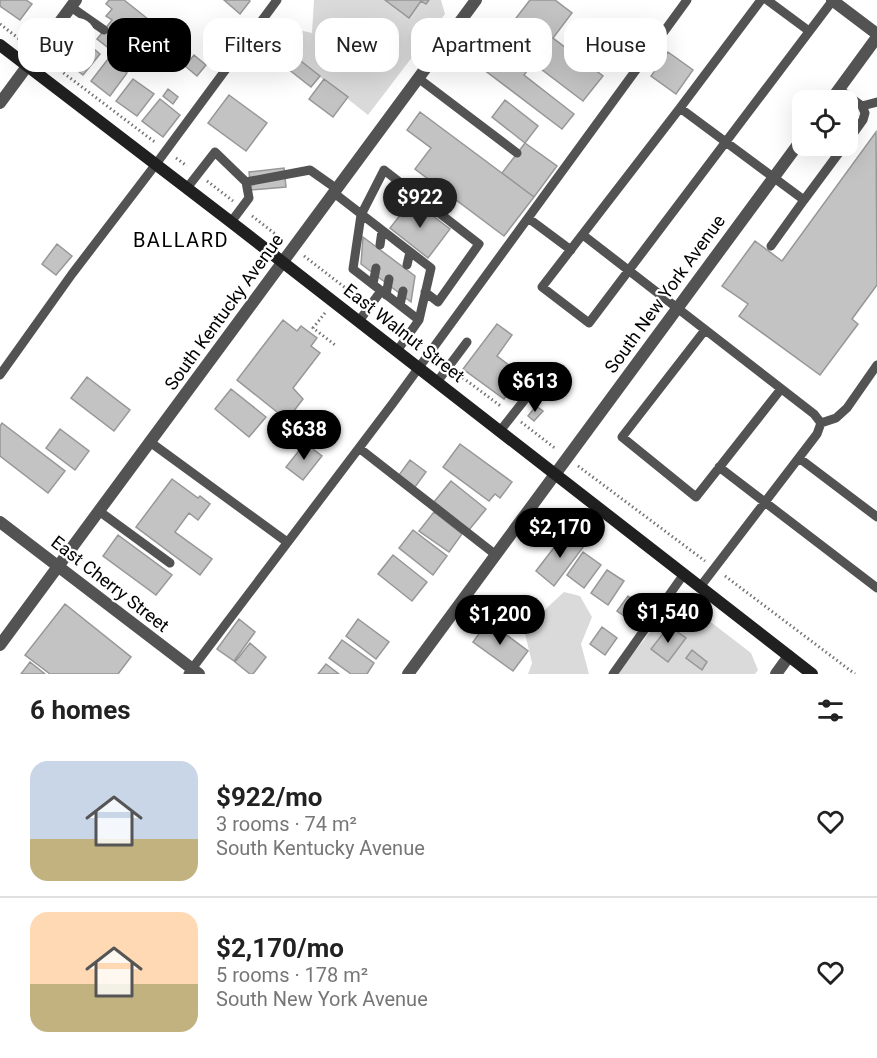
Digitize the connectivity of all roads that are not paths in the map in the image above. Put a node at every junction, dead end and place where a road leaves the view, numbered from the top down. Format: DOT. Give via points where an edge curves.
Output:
graph roads {
  1 [pos="277,0"];
  2 [pos="476,0"];
  3 [pos="687,0"];
  4 [pos="761,0"];
  5 [pos="767,0"];
  6 [pos="833,0"];
  7 [pos="74,3"];
  8 [pos="63,18"];
  9 [pos="104,30"];
  10 [pos="809,31"];
  11 [pos="877,36"];
  12 [pos="0,45"];
  13 [pos="18,58"];
  14 [pos="23,72"];
  15 [pos="36,72"];
  16 [pos="418,78"];
  17 [pos="839,89"];
  18 [pos="877,102"];
  19 [pos="0,103"];
  20 [pos="862,106"];
  21 [pos="680,108"];
  22 [pos="858,127"];
  23 [pos="726,141"];
  24 [pos="517,153"];
  25 [pos="792,153"];
  26 [pos="837,156"];
  27 [pos="156,164"];
  28 [pos="775,177"];
  29 [pos="246,182"];
  30 [pos="188,188"];
  31 [pos="335,191"];
  32 [pos="804,200"];
  33 [pos="361,215"];
  34 [pos="528,218"];
  35 [pos="231,222"];
  36 [pos="382,231"];
  37 [pos="583,235"];
  38 [pos="396,242"];
  39 [pos="380,245"];
  40 [pos="771,246"];
  41 [pos="571,250"];
  42 [pos="410,252"];
  43 [pos="394,254"];
  44 [pos="283,262"];
  45 [pos="407,265"];
  46 [pos="376,268"];
  47 [pos="628,271"];
  48 [pos="389,279"];
  49 [pos="373,284"];
  50 [pos="403,291"];
  51 [pos="425,292"];
  52 [pos="384,293"];
  53 [pos="400,305"];
  54 [pos="676,308"];
  55 [pos="419,320"];
  56 [pos="359,321"];
  57 [pos="705,330"];
  58 [pos="467,342"];
  59 [pos="398,351"];
  60 [pos="877,365"];
  61 [pos="419,368"];
  62 [pos="0,375"];
  63 [pos="437,382"];
  64 [pos="781,389"];
  65 [pos="526,398"];
  66 [pos="821,423"];
  67 [pos="500,431"];
  68 [pos="150,442"];
  69 [pos="359,448"];
  70 [pos="799,458"];
  71 [pos="719,467"];
  72 [pos="556,474"];
  73 [pos="764,503"];
  74 [pos="99,510"];
  75 [pos="877,517"];
  76 [pos="0,522"];
  77 [pos="287,542"];
  78 [pos="496,555"];
  79 [pos="170,563"];
  80 [pos="58,566"];
  81 [pos="684,574"];
  82 [pos="700,586"];
  83 [pos="877,588"];
  84 [pos="0,645"];
  85 [pos="789,656"];
  86 [pos="193,672"];
  87 [pos="408,674"];
  88 [pos="613,674"];
  89 [pos="776,674"];
  90 [pos="812,674"];
  1 -- 27 [label="lane"];
  2 -- 16 [label="street, South Kentucky Avenue"];
  3 -- 34 [label="lane"];
  4 -- 21 [label="lane"];
  5 -- 10 [label="lane"];
  6 -- 10 [label="lane"];
  6 -- 11 [label="street"];
  7 -- 8 [label="street"];
  7 -- 9 [label="lane"];
  10 -- 23 [label="lane"];
  11 -- 17 [label="street"];
  12 -- 13 [label="main road, East Walnut Street"];
  14 -- 19 [label="street"];
  15 -- 27 [label="main road, East Walnut Street"];
  16 -- 24 [label="lane"];
  16 -- 31 [label="street, South Kentucky Avenue"];
  17 -- 20 [label="lane"];
  18 -- 20 [label="lane"];
  20 -- 22 [label="lane" via="865,113"];
  21 -- 23 [label="lane"];
  21 -- 37 [label="lane"];
  23 -- 28 [label="lane"];
  23 -- 47 [label="lane"];
  25 -- 28 [label="street, South New York Avenue"];
  26 -- 32 [label="lane"];
  27 -- 30 [label="main road, East Walnut Street"];
  27 -- 62 [label="lane"];
  28 -- 32 [label="lane"];
  28 -- 54 [label="street, South New York Avenue"];
  29 -- 30 [label="lane" via="215,152"];
  29 -- 31 [label="lane" via="310,170"];
  29 -- 35 [label="lane" via="249,198"];
  30 -- 35 [label="main road, East Walnut Street"];
  31 -- 33 [label="lane"];
  31 -- 44 [label="street, South Kentucky Avenue"];
  32 -- 40 [label="lane"];
  33 -- 36 [label="lane"];
  33 -- 49 [label="lane" via="353,269"];
  33 -- 51 [label="lane" via="384,170 479,244 438,302"];
  34 -- 41 [label="lane"];
  34 -- 61 [label="lane"];
  35 -- 44 [label="main road, East Walnut Street"];
  36 -- 38 [label="lane"];
  36 -- 39 [label="lane"];
  37 -- 41 [label="lane"];
  37 -- 47 [label="lane"];
  38 -- 42 [label="lane"];
  38 -- 43 [label="lane"];
  41 -- 47 [label="lane" via="542,287 589,323"];
  42 -- 45 [label="lane"];
  42 -- 51 [label="lane" via="431,268"];
  44 -- 56 [label="main road, East Walnut Street"];
  44 -- 68 [label="street, South Kentucky Avenue"];
  46 -- 49 [label="lane"];
  47 -- 54 [label="lane"];
  48 -- 52 [label="lane"];
  49 -- 52 [label="lane"];
  50 -- 53 [label="lane"];
  51 -- 55 [label="lane"];
  52 -- 53 [label="lane"];
  52 -- 56 [label="lane"];
  53 -- 55 [label="lane"];
  54 -- 57 [label="lane"];
  54 -- 72 [label="street, South New York Avenue"];
  55 -- 59 [label="lane"];
  56 -- 59 [label="main road, East Walnut Street"];
  57 -- 64 [label="lane"];
  57 -- 71 [label="lane" via="622,437 696,497"];
  58 -- 63 [label="lane"];
  59 -- 61 [label="main road, East Walnut Street"];
  60 -- 66 [label="lane" via="847,408 836,418"];
  61 -- 63 [label="main road, East Walnut Street"];
  61 -- 69 [label="lane"];
  63 -- 67 [label="main road, East Walnut Street"];
  64 -- 66 [label="lane"];
  64 -- 71 [label="lane"];
  65 -- 67 [label="lane"];
  66 -- 70 [label="lane"];
  67 -- 72 [label="main road, East Walnut Street"];
  68 -- 74 [label="street, South Kentucky Avenue"];
  68 -- 77 [label="lane"];
  69 -- 77 [label="lane"];
  69 -- 78 [label="lane"];
  70 -- 73 [label="lane"];
  70 -- 75 [label="lane"];
  71 -- 73 [label="lane"];
  72 -- 78 [label="street, South New York Avenue"];
  72 -- 81 [label="main road, East Walnut Street"];
  73 -- 82 [label="lane"];
  73 -- 83 [label="lane"];
  74 -- 79 [label="lane"];
  74 -- 80 [label="street, South Kentucky Avenue"];
  76 -- 80 [label="street, East Cherry Street"];
  77 -- 86 [label="lane"];
  78 -- 87 [label="street, South New York Avenue"];
  80 -- 84 [label="street, South Kentucky Avenue"];
  80 -- 86 [label="street, East Cherry Street"];
  81 -- 82 [label="main road, East Walnut Street"];
  81 -- 88 [label="lane"];
  82 -- 85 [label="main road, East Walnut Street"];
  85 -- 89 [label="street"];
  85 -- 90 [label="main road, East Walnut Street"];
}
